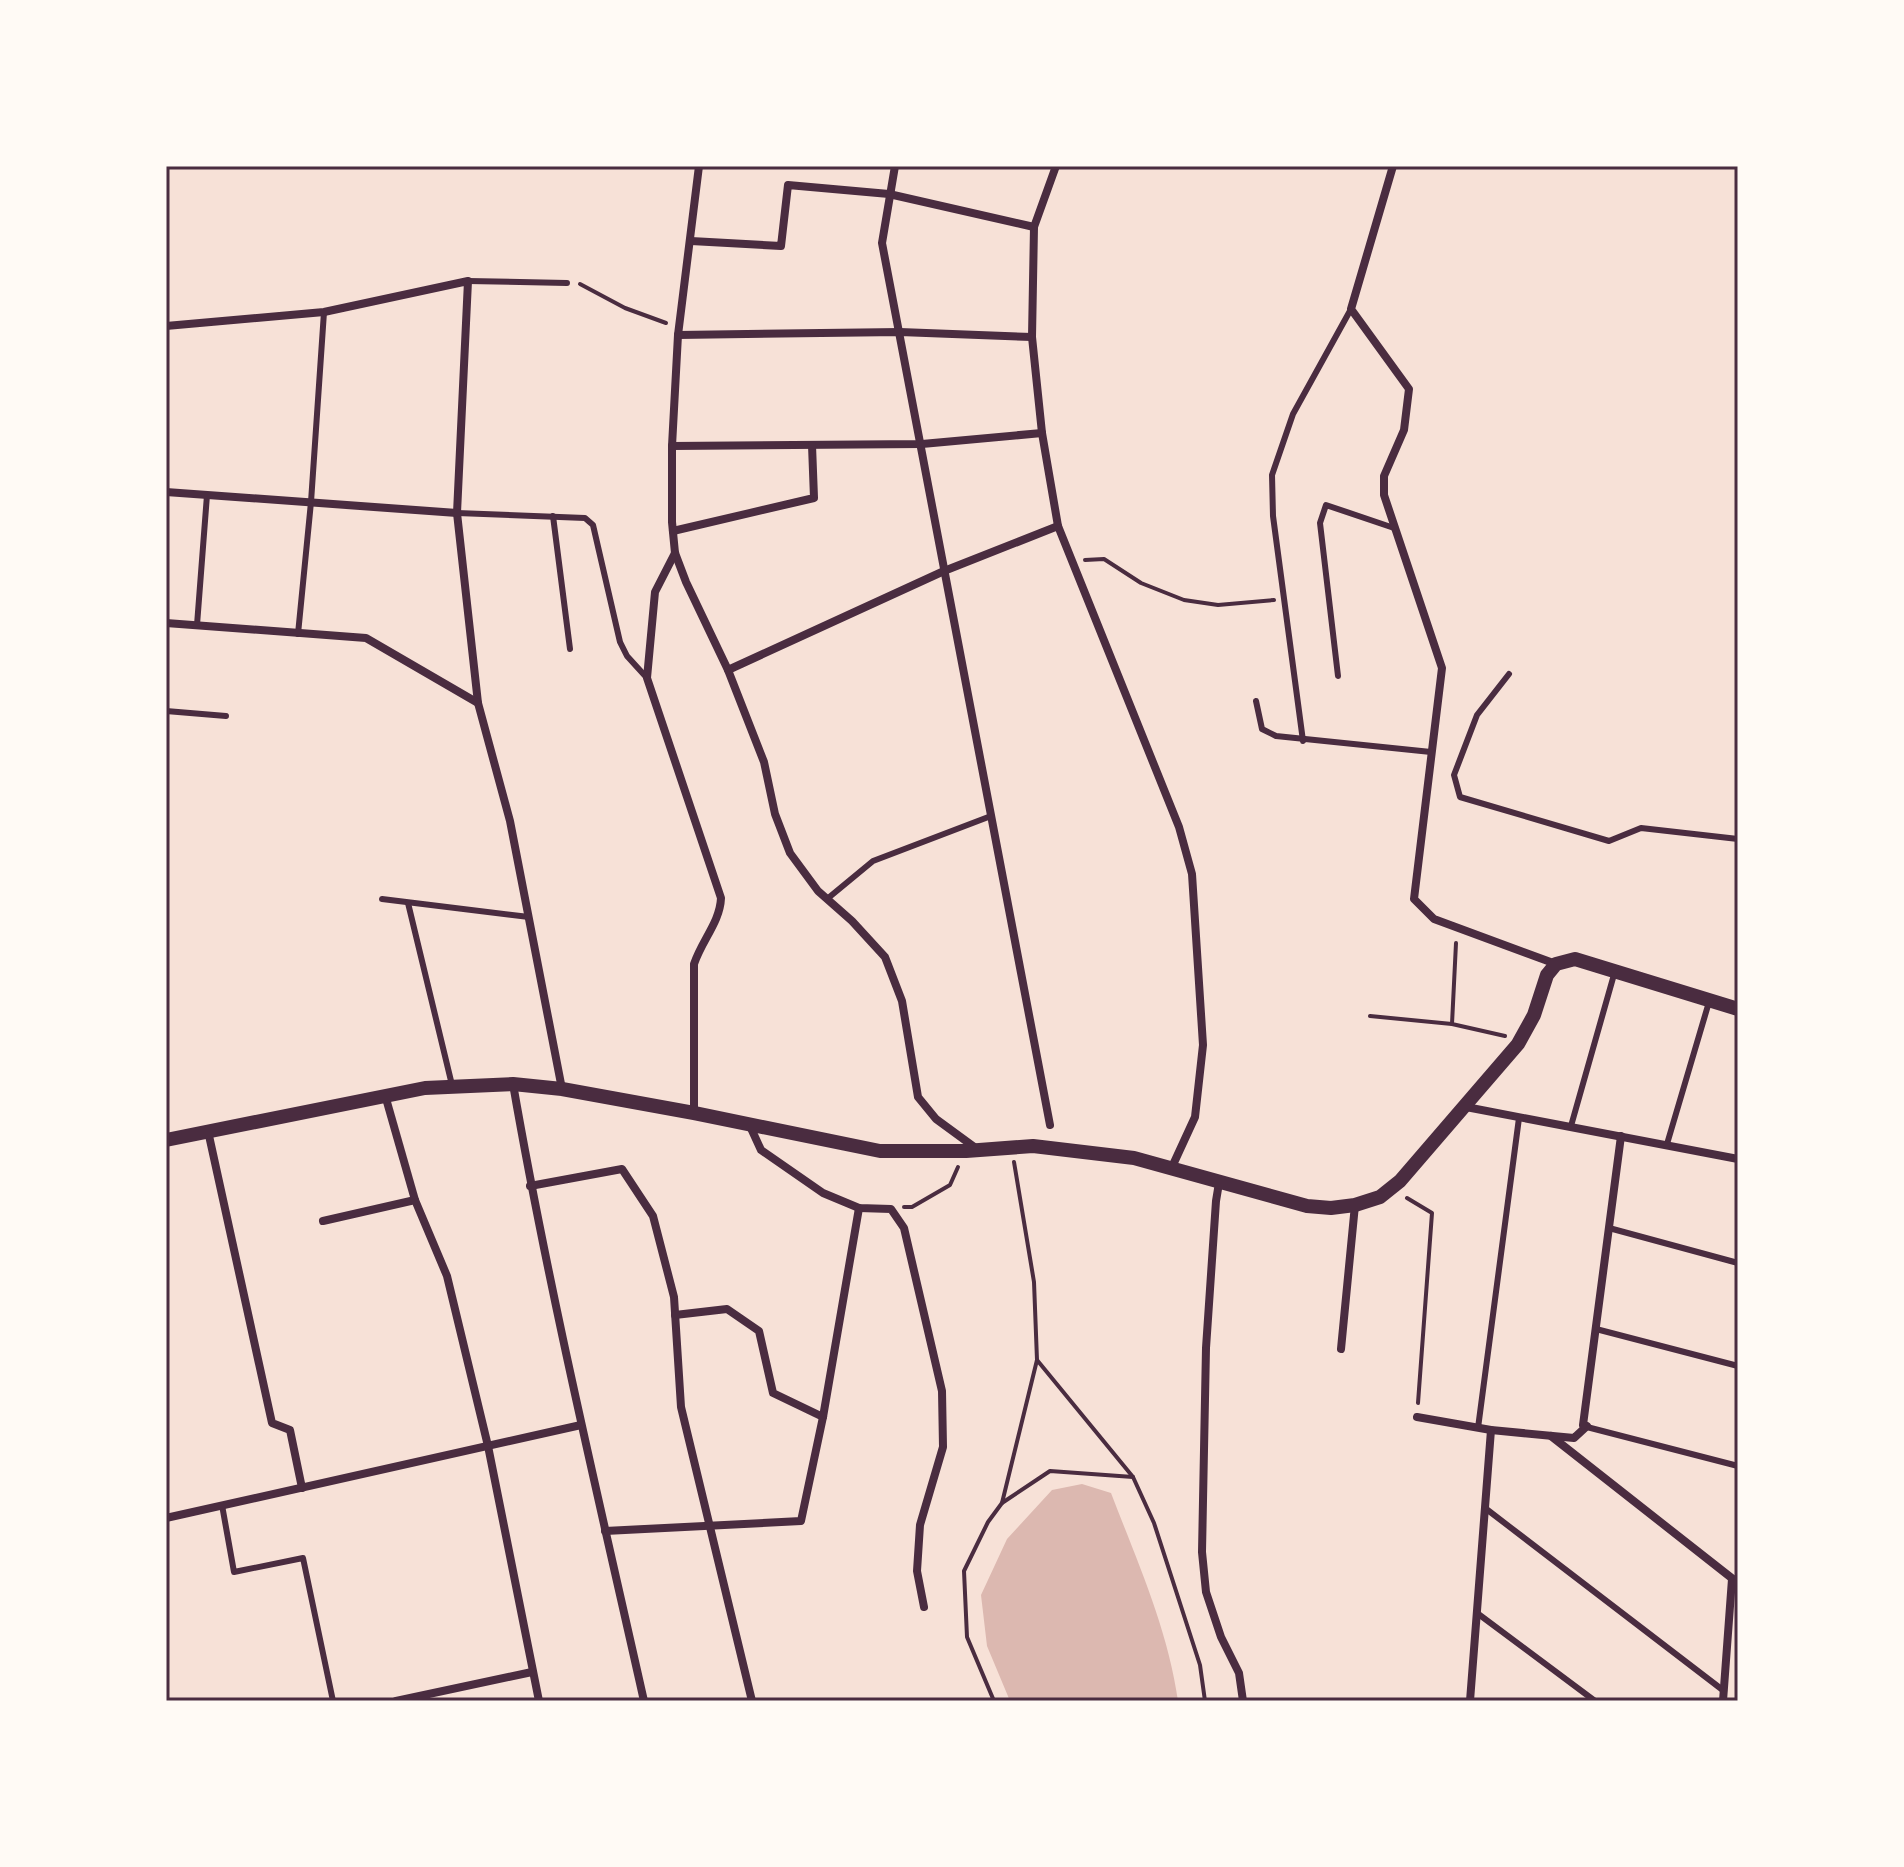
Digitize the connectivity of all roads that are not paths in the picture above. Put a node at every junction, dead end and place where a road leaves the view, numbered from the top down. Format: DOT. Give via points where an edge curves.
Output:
graph roads {
  1 [pos="699,166"];
  2 [pos="895,166"];
  3 [pos="1056,166"];
  4 [pos="1393,166"];
  5 [pos="889,194"];
  6 [pos="1034,227"];
  7 [pos="691,241"];
  8 [pos="468,281"];
  9 [pos="567,283"];
  10 [pos="1351,309"];
  11 [pos="324,312"];
  12 [pos="166,326"];
  13 [pos="679,332"];
  14 [pos="900,332"];
  15 [pos="1032,337"];
  16 [pos="1042,433"];
  17 [pos="922,444"];
  18 [pos="812,445"];
  19 [pos="672,446"];
  20 [pos="166,492"];
  21 [pos="207,495"];
  22 [pos="311,502"];
  23 [pos="457,513"];
  24 [pos="553,516"];
  25 [pos="1058,526"];
  26 [pos="1394,528"];
  27 [pos="673,531"];
  28 [pos="675,553"];
  29 [pos="944,571"];
  30 [pos="166,623"];
  31 [pos="197,625"];
  32 [pos="298,634"];
  33 [pos="570,649"];
  34 [pos="728,670"];
  35 [pos="1509,674"];
  36 [pos="1338,676"];
  37 [pos="647,678"];
  38 [pos="1256,701"];
  39 [pos="478,703"];
  40 [pos="166,711"];
  41 [pos="226,716"];
  42 [pos="1303,741"];
  43 [pos="1431,752"];
  44 [pos="991,816"];
  45 [pos="1738,839"];
  46 [pos="382,899"];
  47 [pos="827,899"];
  48 [pos="408,903"];
  49 [pos="529,917"];
  50 [pos="1556,964"];
  51 [pos="1615,971"];
  52 [pos="1709,1000"];
  53 [pos="1738,1009"];
  54 [pos="513,1084"];
  55 [pos="452,1085"];
  56 [pos="562,1089"];
  57 [pos="385,1095"];
  58 [pos="1466,1107"];
  59 [pos="694,1113"];
  60 [pos="1519,1118"];
  61 [pos="1050,1125"];
  62 [pos="750,1126"];
  63 [pos="1571,1126"];
  64 [pos="207,1131"];
  65 [pos="1621,1136"];
  66 [pos="166,1140"];
  67 [pos="1667,1144"];
  68 [pos="972,1150"];
  69 [pos="1738,1159"];
  70 [pos="1172,1167"];
  71 [pos="1219,1183"];
  72 [pos="530,1186"];
  73 [pos="415,1200"];
  74 [pos="1355,1205"];
  75 [pos="859,1208"];
  76 [pos="323,1221"];
  77 [pos="1609,1228"];
  78 [pos="1738,1263"];
  79 [pos="675,1315"];
  80 [pos="1596,1329"];
  81 [pos="1341,1349"];
  82 [pos="1738,1366"];
  83 [pos="823,1417"];
  84 [pos="1417,1417"];
  85 [pos="581,1425"];
  86 [pos="1585,1426"];
  87 [pos="1478,1428"];
  88 [pos="1491,1430"];
  89 [pos="1551,1436"];
  90 [pos="488,1446"];
  91 [pos="1738,1466"];
  92 [pos="302,1488"];
  93 [pos="222,1505"];
  94 [pos="1485,1508"];
  95 [pos="166,1518"];
  96 [pos="708,1527"];
  97 [pos="605,1531"];
  98 [pos="1735,1581"];
  99 [pos="924,1607"];
  100 [pos="1477,1613"];
  101 [pos="532,1672"];
  102 [pos="1724,1691"];
  103 [pos="333,1701"];
  104 [pos="396,1701"];
  105 [pos="539,1701"];
  106 [pos="644,1701"];
  107 [pos="752,1701"];
  108 [pos="1243,1701"];
  109 [pos="1470,1701"];
  110 [pos="1595,1701"];
  111 [pos="1723,1701"];
  1 -- 7 [label="street"];
  2 -- 5 [label="street"];
  3 -- 6 [label="street"];
  4 -- 10 [label="street"];
  5 -- 6 [label="street"];
  5 -- 7 [label="street" via="788,185 781,246"];
  5 -- 14 [label="street" via="882,243"];
  6 -- 15 [label="street"];
  7 -- 13 [label="street"];
  8 -- 9 [label="lane"];
  8 -- 11 [label="street"];
  8 -- 23 [label="street"];
  10 -- 26 [label="street" via="1409,389 1404,430 1384,476"];
  10 -- 42 [label="lane" via="1293,414 1272,475"];
  11 -- 12 [label="street"];
  11 -- 22 [label="lane"];
  13 -- 14 [label="street"];
  13 -- 19 [label="street"];
  14 -- 15 [label="street"];
  14 -- 17 [label="street"];
  15 -- 16 [label="street"];
  16 -- 17 [label="street"];
  16 -- 25 [label="street"];
  17 -- 18 [label="street"];
  17 -- 29 [label="street"];
  18 -- 19 [label="street"];
  18 -- 27 [label="street" via="814,498"];
  19 -- 27 [label="street"];
  20 -- 21 [label="street"];
  21 -- 22 [label="street"];
  21 -- 31 [label="lane"];
  22 -- 23 [label="street"];
  22 -- 32 [label="lane"];
  23 -- 24 [label="lane"];
  23 -- 39 [label="street"];
  24 -- 33 [label="lane"];
  24 -- 37 [label="lane" via="585,518 593,525 620,642"];
  25 -- 29 [label="street"];
  25 -- 70 [label="street" via="1179,827 1192,874 1203,1045 1195,1117"];
  26 -- 36 [label="lane" via="1326,505 1320,523"];
  26 -- 43 [label="street" via="1442,668"];
  27 -- 28 [label="street"];
  28 -- 34 [label="street"];
  28 -- 37 [label="street" via="655,592"];
  29 -- 34 [label="street"];
  29 -- 44 [label="street"];
  30 -- 31 [label="street"];
  31 -- 32 [label="street"];
  32 -- 39 [label="street" via="366,638"];
  34 -- 47 [label="street" via="764,762 790,853"];
  35 -- 45 [label="lane" via="1477,715 1454,775 1460,797 1609,841 1641,828"];
  37 -- 59 [label="street" via="721,898 721,912 694,964"];
  38 -- 42 [label="lane" via="1262,729"];
  39 -- 49 [label="street"];
  40 -- 41 [label="lane"];
  42 -- 43 [label="lane"];
  43 -- 50 [label="street" via="1414,899 1434,919"];
  44 -- 47 [label="lane" via="873,861"];
  44 -- 61 [label="street"];
  46 -- 48 [label="lane"];
  47 -- 68 [label="street" via="885,957 902,1001 918,1097"];
  48 -- 49 [label="lane"];
  48 -- 55 [label="lane"];
  49 -- 56 [label="street"];
  50 -- 51 [label="street" via="1575,959"];
  50 -- 58 [label="street" via="1518,1044"];
  51 -- 52 [label="street"];
  51 -- 63 [label="lane"];
  52 -- 53 [label="street"];
  52 -- 67 [label="lane"];
  54 -- 55 [label="street"];
  54 -- 56 [label="street"];
  54 -- 72 [label="street"];
  55 -- 57 [label="street"];
  56 -- 59 [label="street"];
  57 -- 64 [label="street"];
  57 -- 73 [label="street"];
  58 -- 60 [label="street"];
  58 -- 74 [label="street" via="1392,1189"];
  59 -- 62 [label="street"];
  60 -- 63 [label="street"];
  60 -- 87 [label="lane"];
  62 -- 68 [label="street" via="880,1151"];
  62 -- 75 [label="street" via="761,1150 823,1193"];
  63 -- 65 [label="street"];
  64 -- 66 [label="street"];
  64 -- 92 [label="street" via="272,1423 290,1430"];
  65 -- 67 [label="street"];
  65 -- 77 [label="street"];
  67 -- 69 [label="street"];
  68 -- 70 [label="street" via="1052,1147"];
  70 -- 71 [label="street"];
  71 -- 74 [label="street" via="1307,1206"];
  71 -- 108 [label="street" via="1206,1348 1202,1552 1206,1592 1239,1673"];
  72 -- 79 [label="street" via="622,1169 653,1216"];
  72 -- 85 [label="street"];
  73 -- 76 [label="street"];
  73 -- 90 [label="street" via="447,1276"];
  74 -- 81 [label="street"];
  75 -- 83 [label="street"];
  75 -- 99 [label="street" via="891,1209 904,1228 942,1391 943,1447 920,1525 917,1571"];
  77 -- 78 [label="lane"];
  77 -- 80 [label="street"];
  79 -- 83 [label="street" via="727,1309 759,1331 773,1393"];
  79 -- 96 [label="street" via="681,1407"];
  80 -- 82 [label="lane"];
  80 -- 86 [label="street"];
  83 -- 96 [label="street" via="801,1521"];
  84 -- 87 [label="street"];
  85 -- 90 [label="street"];
  85 -- 97 [label="street"];
  86 -- 89 [label="street" via="1574,1438"];
  86 -- 91 [label="lane"];
  87 -- 88 [label="street"];
  88 -- 89 [label="street"];
  88 -- 94 [label="street"];
  89 -- 98 [label="street"];
  90 -- 92 [label="street"];
  90 -- 101 [label="street"];
  92 -- 93 [label="street"];
  93 -- 95 [label="street"];
  93 -- 103 [label="lane" via="234,1572 303,1558"];
  94 -- 100 [label="street"];
  94 -- 102 [label="lane"];
  96 -- 97 [label="street"];
  96 -- 107 [label="street"];
  97 -- 106 [label="street"];
  98 -- 102 [label="street"];
  100 -- 109 [label="street"];
  100 -- 110 [label="lane"];
  101 -- 104 [label="street"];
  101 -- 105 [label="street"];
  102 -- 111 [label="street"];
}
